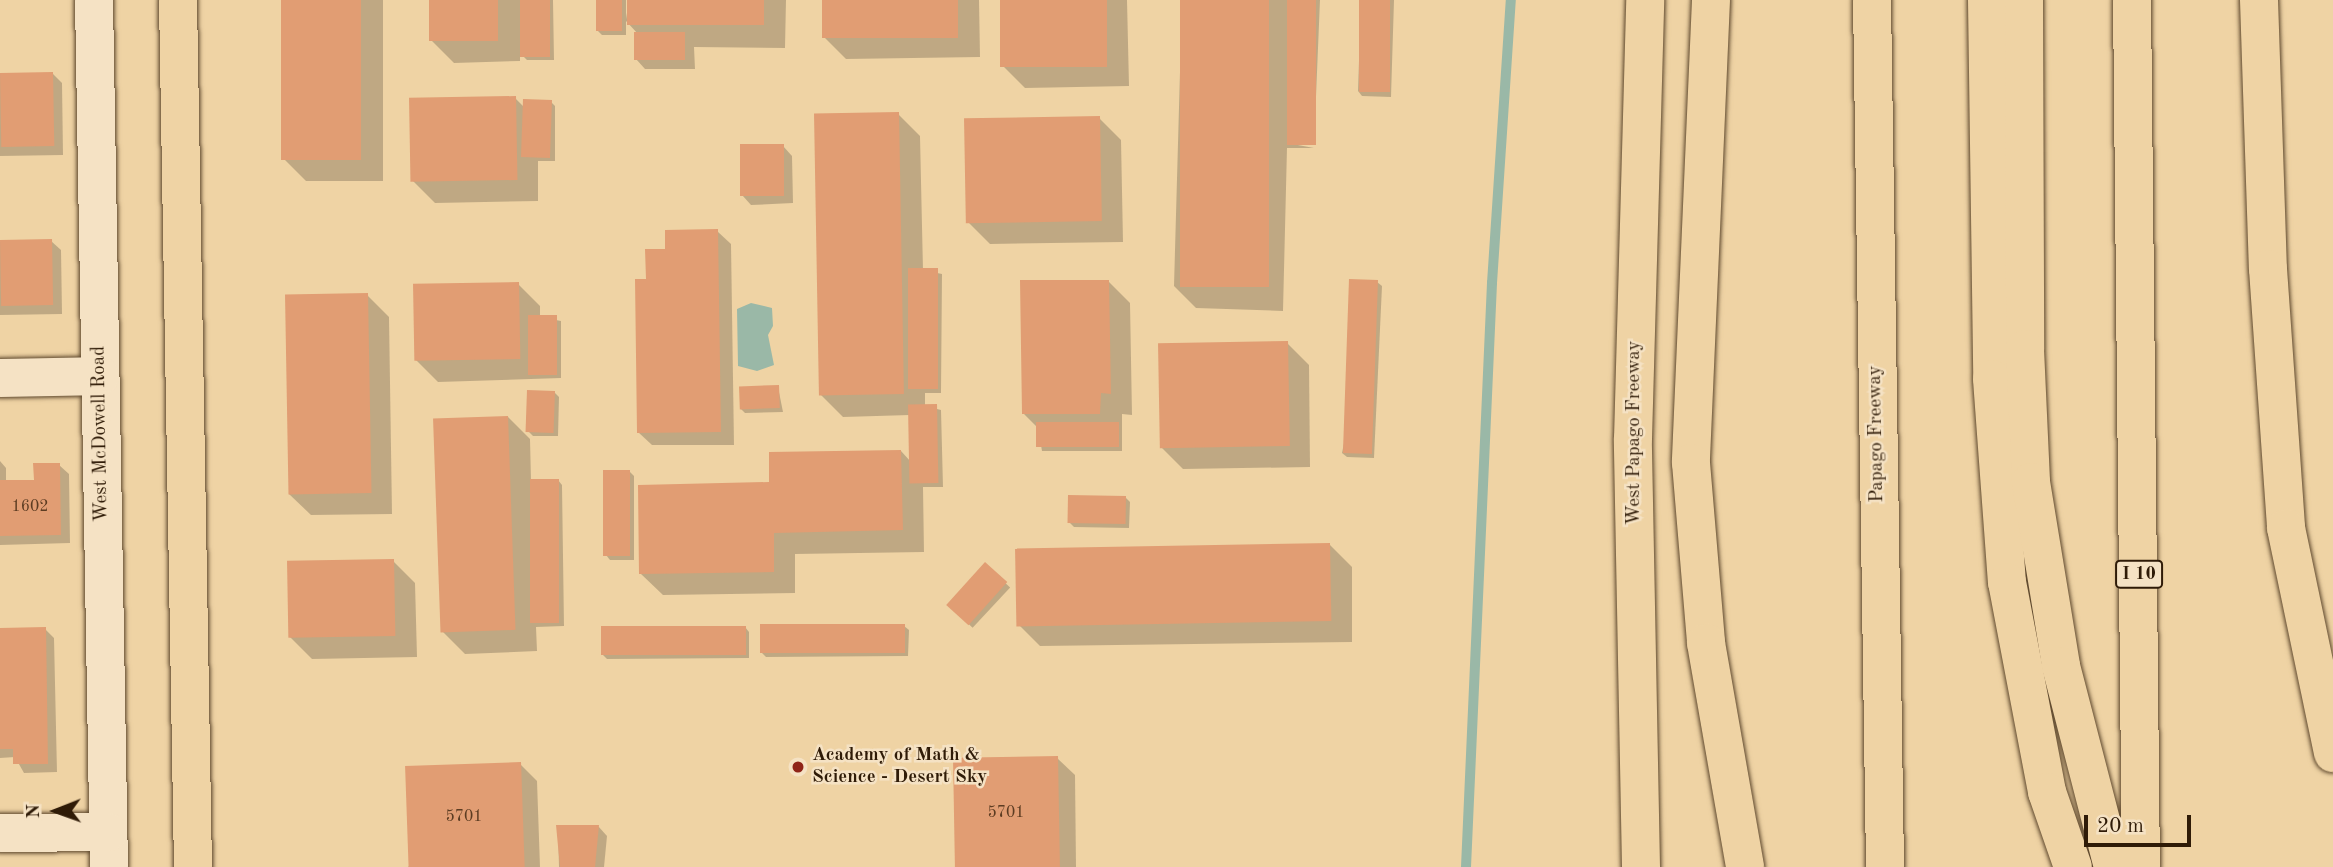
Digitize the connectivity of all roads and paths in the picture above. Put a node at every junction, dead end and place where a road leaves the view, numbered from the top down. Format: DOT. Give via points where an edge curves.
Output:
graph roads {
  1 [pos="93,0"];
  2 [pos="178,0"];
  3 [pos="1645,0"];
  4 [pos="1711,0"];
  5 [pos="1872,0"];
  6 [pos="1987,0"];
  7 [pos="2024,0"];
  8 [pos="2132,0"];
  9 [pos="2259,0"];
  10 [pos="1874,282"];
  11 [pos="2009,304"];
  12 [pos="100,376"];
  13 [pos="0,378"];
  14 [pos="2333,753"];
  15 [pos="0,833"];
  16 [pos="108,849"];
  17 [pos="193,867"];
  18 [pos="1641,867"];
  19 [pos="1745,867"];
  20 [pos="1863,867"];
  21 [pos="1885,867"];
  22 [pos="2073,867"];
  23 [pos="2113,867"];
  24 [pos="2141,867"];
  1 -- 12 [label="street, West McDowell Road"];
  2 -- 17 [label="main road"];
  3 -- 18 [label="main road, West Papago Freeway" via="1633,439"];
  4 -- 19 [label="main road" via="1691,463 1706,643"];
  5 -- 10 [label="main road, Papago Freeway"];
  6 -- 11 [label="main road"];
  7 -- 11 [label="main road"];
  8 -- 24 [label="main road, I 10"];
  9 -- 14 [label="main road" via="2268,269 2285,514"];
  10 -- 20 [label="main road"];
  10 -- 21 [label="main road, Papago Freeway"];
  11 -- 22 [label="main road" via="1995,444 2007,582 2047,792"];
  11 -- 23 [label="main road" via="2040,547 2086,775"];
  12 -- 13 [label="street"];
  12 -- 16 [label="street, West McDowell Road"];
  15 -- 16 [label="street"];
}
